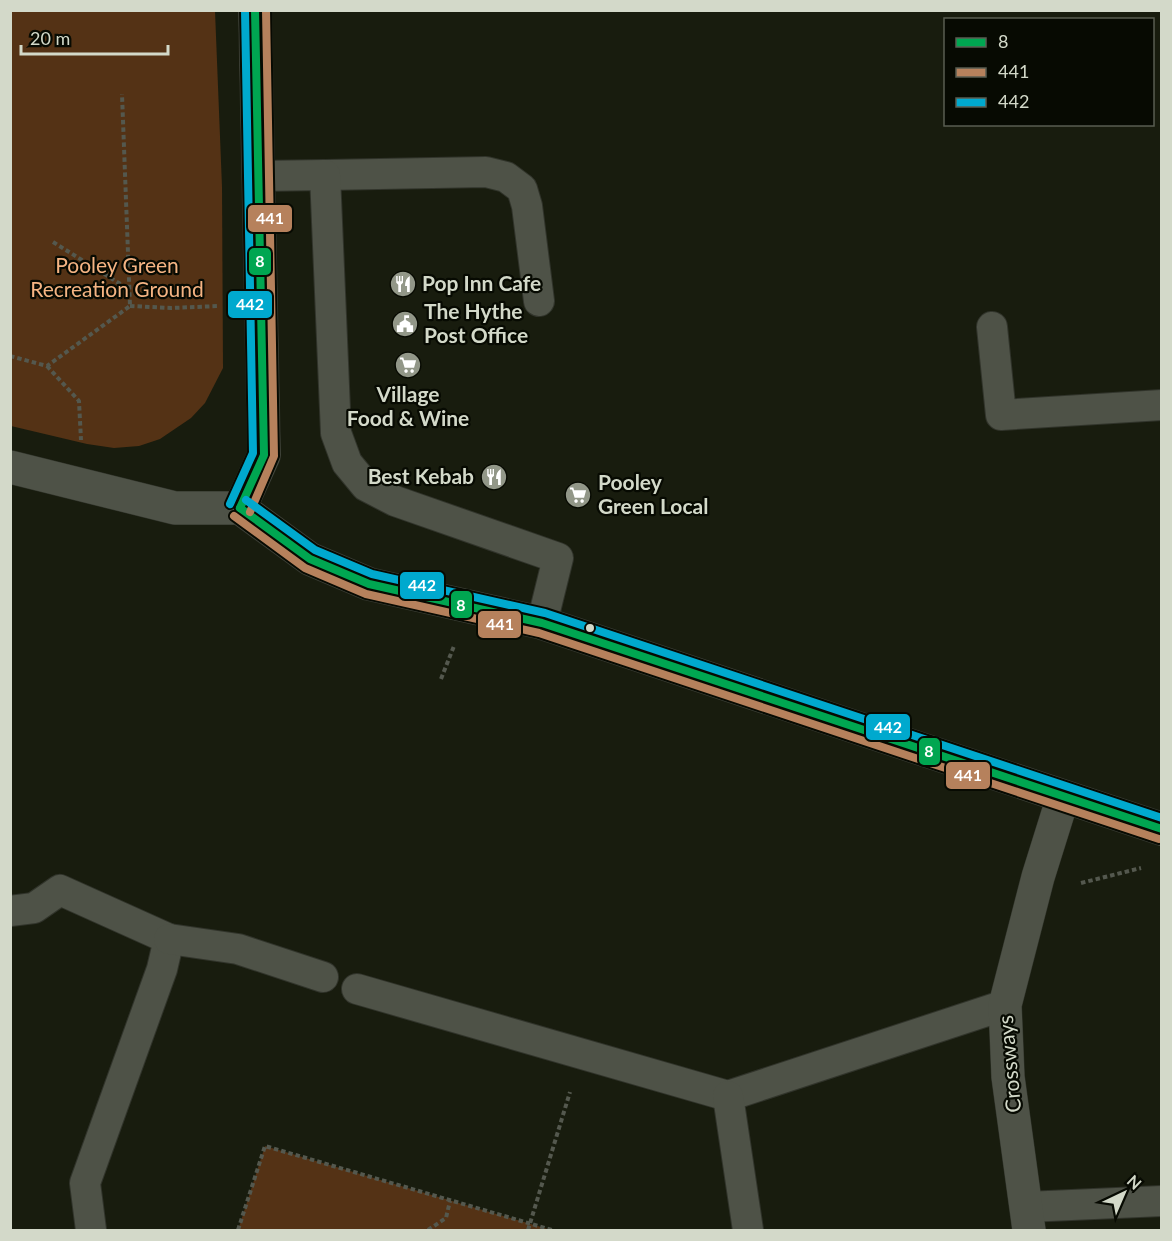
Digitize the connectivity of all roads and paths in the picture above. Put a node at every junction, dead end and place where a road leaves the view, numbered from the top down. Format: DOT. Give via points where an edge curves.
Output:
graph roads {
  1 [pos="255,10"];
  2 [pos="122,94"];
  3 [pos="325,175"];
  4 [pos="259,176"];
  5 [pos="53,243"];
  6 [pos="130,290"];
  7 [pos="539,301"];
  8 [pos="261,303"];
  9 [pos="130,306"];
  10 [pos="992,327"];
  11 [pos="10,356"];
  12 [pos="47,366"];
  13 [pos="1161,405"];
  14 [pos="10,466"];
  15 [pos="83,484"];
  16 [pos="240,508"];
  17 [pos="542,623"];
  18 [pos="456,640"];
  19 [pos="441,679"];
  20 [pos="1064,797"];
  21 [pos="1161,829"];
  22 [pos="1151,866"];
  23 [pos="1080,883"];
  24 [pos="10,911"];
  25 [pos="169,939"];
  26 [pos="323,977"];
  27 [pos="357,989"];
  28 [pos="1005,1005"];
  29 [pos="582,1054"];
  30 [pos="728,1096"];
  31 [pos="450,1201"];
  32 [pos="1161,1201"];
  33 [pos="1028,1219"];
  34 [pos="531,1224"];
  35 [pos="91,1230"];
  36 [pos="238,1230"];
  37 [pos="428,1230"];
  38 [pos="528,1230"];
  39 [pos="552,1230"];
  40 [pos="748,1230"];
  1 -- 4 [label="main road"];
  2 -- 6 [label="path"];
  3 -- 4 [label="lane"];
  3 -- 7 [label="lane" via="486,172 506,177 522,189 527,206"];
  3 -- 17 [label="lane" via="336,433 347,463 366,486 395,501 558,558"];
  4 -- 8 [label="main road"];
  5 -- 6 [label="path"];
  6 -- 9 [label="path"];
  8 -- 9 [label="path"];
  8 -- 16 [label="main road" via="264,455"];
  9 -- 12 [label="path"];
  10 -- 13 [label="lane" via="1001,415"];
  11 -- 12 [label="path"];
  12 -- 15 [label="path" via="79,401"];
  14 -- 15 [label="main road"];
  15 -- 16 [label="main road" via="175,508"];
  16 -- 17 [label="main road" via="310,559 369,584"];
  17 -- 20 [label="main road"];
  18 -- 19 [label="path"];
  20 -- 21 [label="main road"];
  20 -- 28 [label="main road, Crossways" via="1038,877"];
  22 -- 23 [label="path"];
  24 -- 25 [label="lane" via="34,908 60,890"];
  25 -- 26 [label="lane" via="238,949"];
  25 -- 35 [label="lane" via="162,969 85,1183"];
  27 -- 29 [label="lane"];
  28 -- 30 [label="lane"];
  28 -- 33 [label="main road, Crossways" via="1008,1077"];
  29 -- 30 [label="lane"];
  29 -- 34 [label="path"];
  30 -- 40 [label="lane"];
  31 -- 34 [label="path"];
  31 -- 36 [label="path" via="265,1146"];
  31 -- 37 [label="path" via="446,1218"];
  32 -- 33 [label="lane"];
  34 -- 38 [label="path"];
  34 -- 39 [label="path"];
}
